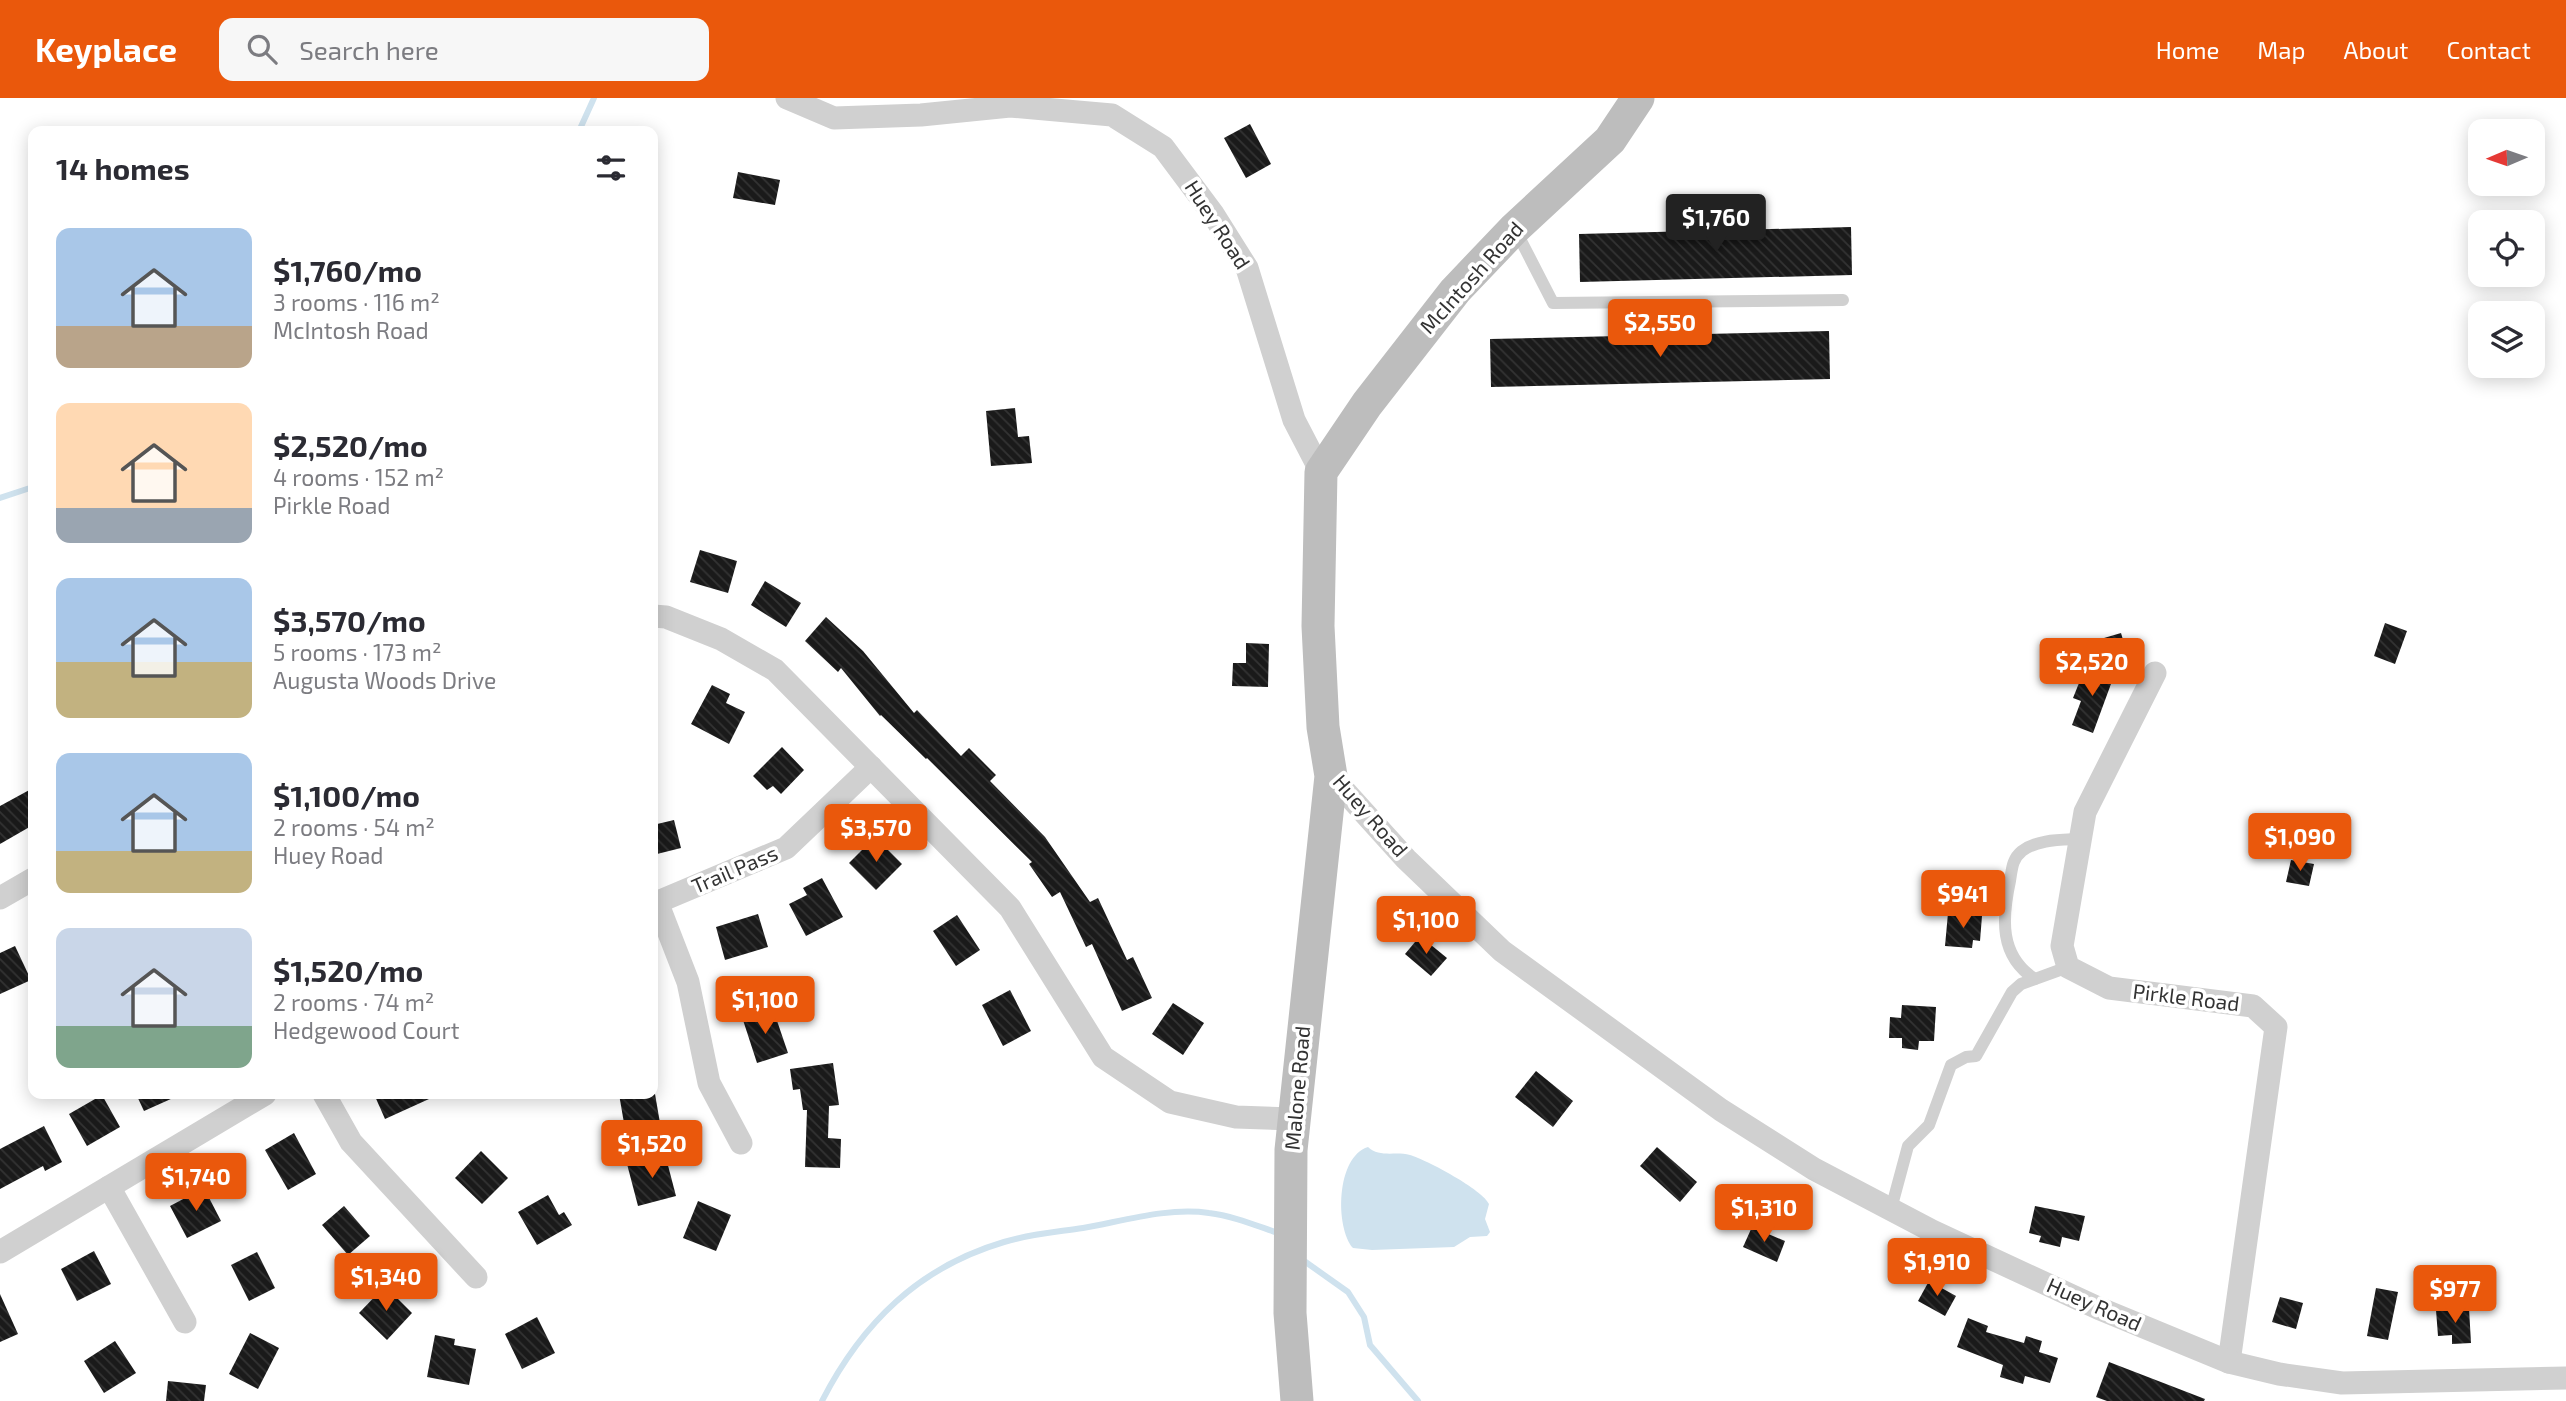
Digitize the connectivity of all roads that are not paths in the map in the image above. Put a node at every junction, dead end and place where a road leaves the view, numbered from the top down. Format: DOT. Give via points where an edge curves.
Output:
graph roads {
  1 [pos="787,98"];
  2 [pos="1638,98"];
  3 [pos="1514,229"];
  4 [pos="1843,300"];
  5 [pos="1321,472"];
  6 [pos="658,617"];
  7 [pos="2155,673"];
  8 [pos="871,767"];
  9 [pos="1331,776"];
  10 [pos="2080,839"];
  11 [pos="28,882"];
  12 [pos="0,898"];
  13 [pos="658,902"];
  14 [pos="658,910"];
  15 [pos="2068,967"];
  16 [pos="2035,979"];
  17 [pos="257,1099"];
  18 [pos="327,1099"];
  19 [pos="1294,1119"];
  20 [pos="741,1143"];
  21 [pos="109,1187"];
  22 [pos="1891,1209"];
  23 [pos="0,1252"];
  24 [pos="476,1277"];
  25 [pos="185,1322"];
  26 [pos="2229,1362"];
  27 [pos="2566,1378"];
  28 [pos="2357,1392"];
  29 [pos="1297,1401"];
  1 -- 5 [label="street, Huey Road" via="834,118 1010,106 1112,115 1163,147 1248,268 1294,420"];
  2 -- 3 [label="street, McIntosh Road" via="1610,140"];
  3 -- 4 [label="lane" via="1553,303"];
  3 -- 5 [label="street, McIntosh Road" via="1455,290"];
  5 -- 9 [label="street, Huey Road" via="1318,626 1323,727"];
  6 -- 8 [label="street" via="721,639 775,670"];
  7 -- 10 [label="street" via="2085,812"];
  8 -- 13 [label="street, Trail Pass" via="786,848"];
  8 -- 19 [label="street" via="1010,908 1103,1057 1170,1102 1236,1118"];
  9 -- 19 [label="street, Malone Road"];
  9 -- 22 [label="street, Huey Road" via="1406,859 1502,951 1721,1110 1814,1169"];
  10 -- 15 [label="street" via="2062,946"];
  10 -- 16 [label="lane" via="2037,844 2014,858 2004,935 2023,971"];
  11 -- 12 [label="street"];
  14 -- 20 [label="street" via="688,982 709,1083"];
  15 -- 16 [label="lane"];
  15 -- 26 [label="street, Pirkle Road" via="2109,988 2253,1006 2276,1027"];
  16 -- 22 [label="lane" via="2012,992 1976,1056 1951,1065 1929,1125 1908,1146"];
  17 -- 21 [label="street"];
  18 -- 24 [label="street" via="351,1142"];
  19 -- 29 [label="street, Malone Road" via="1290,1313"];
  21 -- 23 [label="street"];
  21 -- 25 [label="street"];
  22 -- 26 [label="street, Huey Road" via="2098,1308"];
  26 -- 28 [label="street, Huey Road" via="2342,1383"];
  27 -- 28 [label="street, Huey Road"];
}
